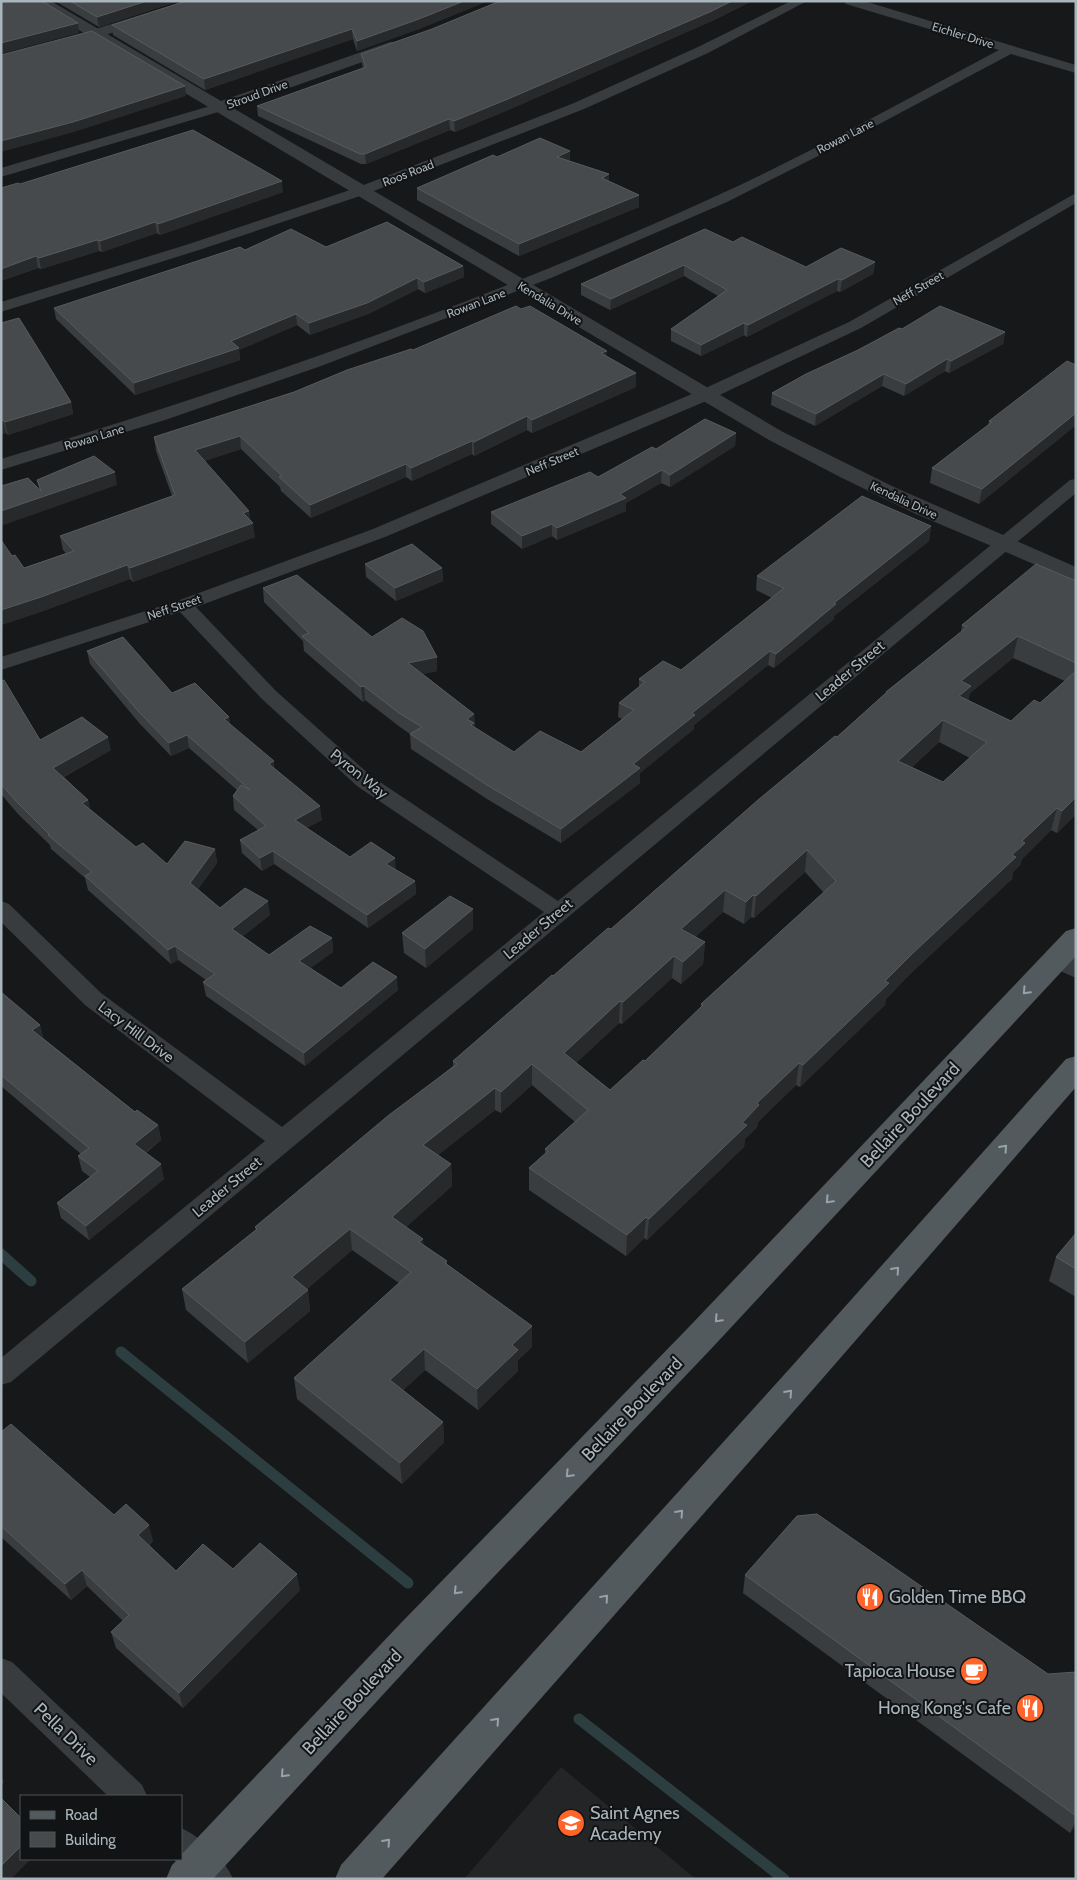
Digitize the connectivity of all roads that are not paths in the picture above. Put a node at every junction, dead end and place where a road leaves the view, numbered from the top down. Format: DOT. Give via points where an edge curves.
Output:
graph roads {
  1 [pos="40,1"];
  2 [pos="199,1"];
  3 [pos="801,1"];
  4 [pos="850,1"];
  5 [pos="97,34"];
  6 [pos="407,41"];
  7 [pos="59,44"];
  8 [pos="1010,49"];
  9 [pos="1076,69"];
  10 [pos="220,107"];
  11 [pos="1,173"];
  12 [pos="361,191"];
  13 [pos="1076,197"];
  14 [pos="521,286"];
  15 [pos="1,307"];
  16 [pos="705,395"];
  17 [pos="1,465"];
  18 [pos="1076,484"];
  19 [pos="1003,544"];
  20 [pos="1076,575"];
  21 [pos="184,604"];
  22 [pos="1,664"];
  23 [pos="1,909"];
  24 [pos="559,912"];
  25 [pos="1069,955"];
  26 [pos="1076,1067"];
  27 [pos="282,1141"];
  28 [pos="1,1374"];
  29 [pos="1,1672"];
  30 [pos="130,1795"];
  31 [pos="196,1866"];
  32 [pos="355,1879"];
  1 -- 5 [label="street, Kendalia Drive"];
  2 -- 5 [label="street"];
  3 -- 12 [label="street, Roos Road" via="703,50 578,106"];
  4 -- 8 [label="street, Eichler Drive"];
  5 -- 7 [label="street"];
  5 -- 10 [label="street, Kendalia Drive"];
  6 -- 10 [label="street, Stroud Drive"];
  8 -- 9 [label="street, Eichler Drive"];
  8 -- 14 [label="street, Rowan Lane" via="722,199"];
  10 -- 11 [label="street, Stroud Drive"];
  10 -- 12 [label="street, Kendalia Drive"];
  12 -- 14 [label="street, Kendalia Drive"];
  12 -- 15 [label="street, Roos Road"];
  13 -- 16 [label="street, Neff Street" via="855,324"];
  14 -- 16 [label="street, Kendalia Drive"];
  14 -- 17 [label="street, Rowan Lane" via="300,369 129,427"];
  16 -- 19 [label="street, Kendalia Drive" via="834,467"];
  16 -- 21 [label="street, Neff Street" via="379,533"];
  18 -- 19 [label="street, Leader Street"];
  19 -- 20 [label="street, Kendalia Drive"];
  19 -- 24 [label="street, Leader Street"];
  21 -- 22 [label="street, Neff Street"];
  21 -- 24 [label="street, Pyron Way" via="269,695 364,781"];
  23 -- 27 [label="street, Lacy Hill Drive" via="93,1000"];
  24 -- 27 [label="street, Leader Street"];
  25 -- 31 [label="main road, Bellaire Boulevard, one-way"];
  32 -- 26 [label="main road, one-way"];
  27 -- 28 [label="street, Leader Street"];
  29 -- 30 [label="street, Pella Drive"];
}
